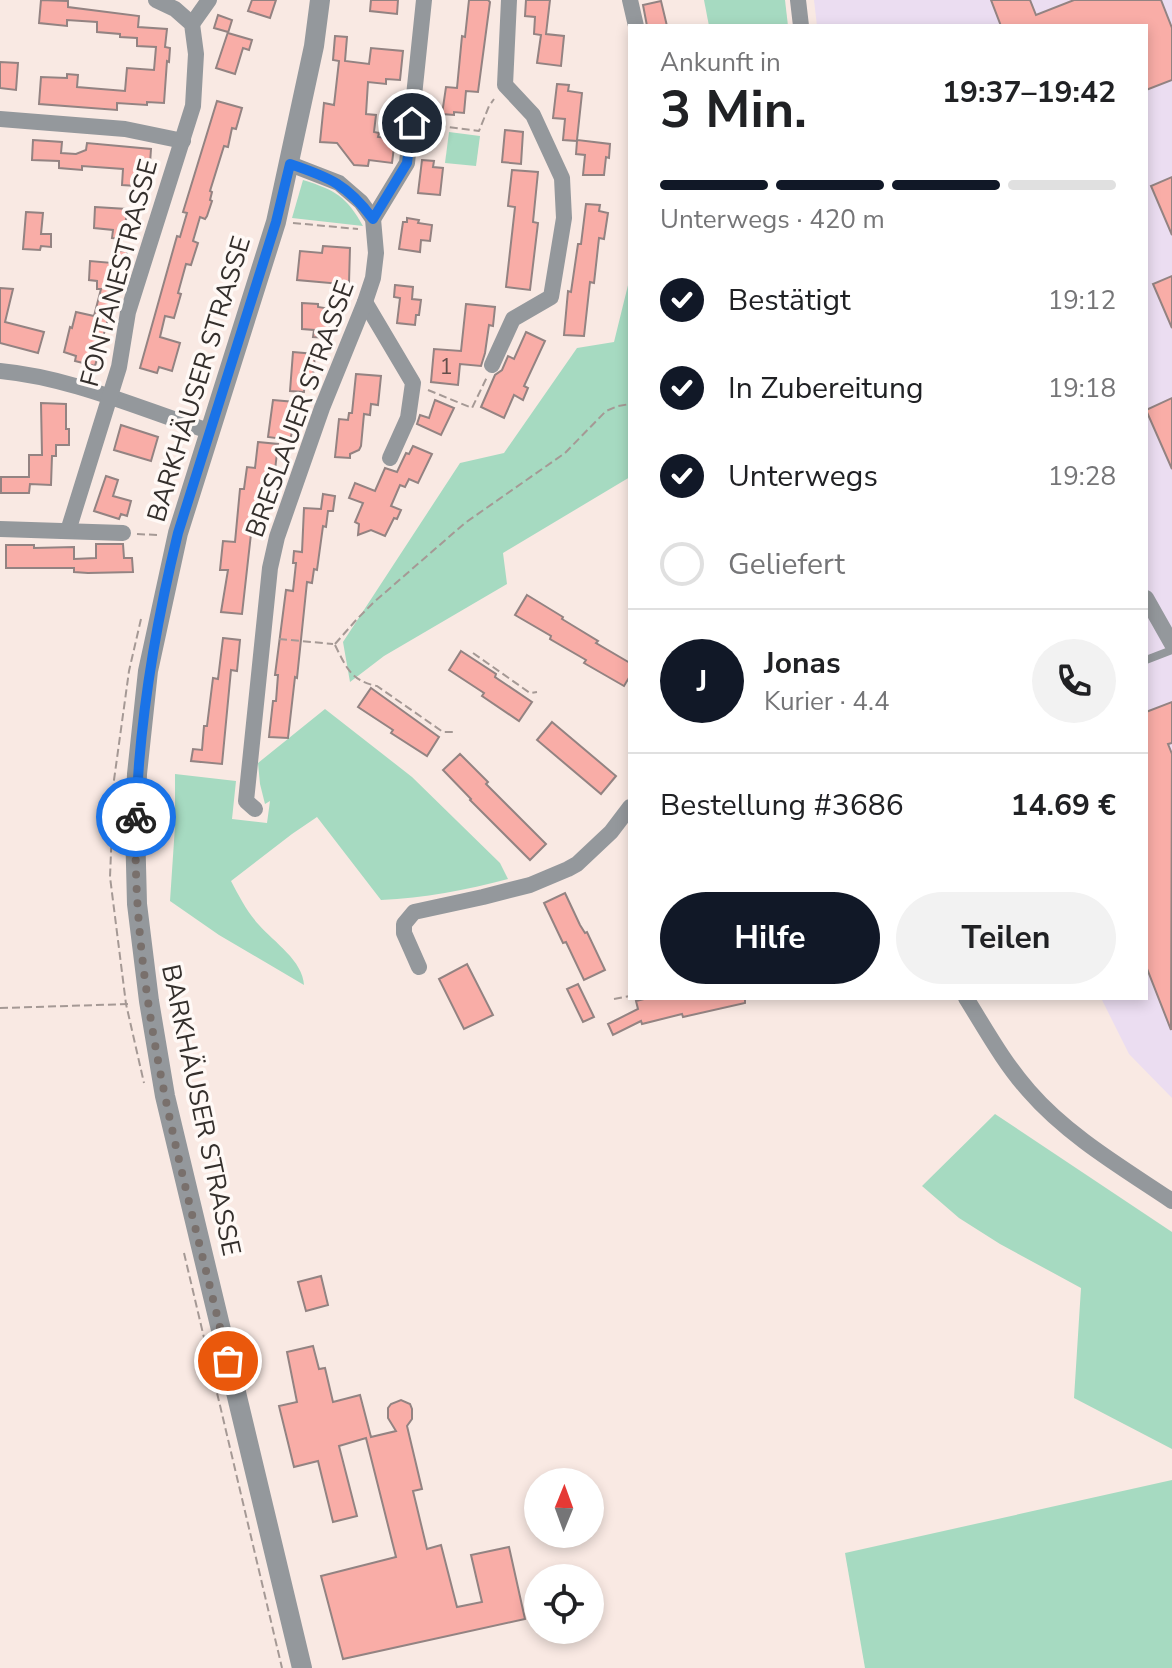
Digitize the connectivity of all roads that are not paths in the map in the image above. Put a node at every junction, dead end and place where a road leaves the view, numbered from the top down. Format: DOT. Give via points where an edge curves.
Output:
graph roads {
  1 [pos="156,0"];
  2 [pos="209,0"];
  3 [pos="320,0"];
  4 [pos="424,0"];
  5 [pos="509,0"];
  6 [pos="630,0"];
  7 [pos="798,0"];
  8 [pos="192,24"];
  9 [pos="636,24"];
  10 [pos="801,24"];
  11 [pos="0,119"];
  12 [pos="183,141"];
  13 [pos="290,164"];
  14 [pos="374,225"];
  15 [pos="365,302"];
  16 [pos="492,365"];
  17 [pos="0,371"];
  18 [pos="110,397"];
  19 [pos="209,431"];
  20 [pos="390,458"];
  21 [pos="0,529"];
  22 [pos="68,531"];
  23 [pos="123,533"];
  24 [pos="1148,602"];
  25 [pos="1172,647"];
  26 [pos="1148,659"];
  27 [pos="255,809"];
  28 [pos="628,810"];
  29 [pos="419,967"];
  30 [pos="967,1000"];
  31 [pos="1172,1201"];
  32 [pos="302,1668"];
  1 -- 8 [label="street"];
  2 -- 8 [label="street"];
  3 -- 13 [label="street, BARKHÄUSER STRASSE"];
  4 -- 14 [label="street" via="407,163"];
  5 -- 16 [label="street" via="505,85 533,115 562,178 564,218 551,297 513,319"];
  6 -- 9 [label="street"];
  7 -- 10 [label="street"];
  8 -- 12 [label="street, FONTANESTRASSE" via="195,82"];
  11 -- 12 [label="street" via="125,129"];
  12 -- 18 [label="street, FONTANESTRASSE" via="128,312"];
  13 -- 14 [label="street" via="339,183 361,202"];
  13 -- 19 [label="street, BARKHÄUSER STRASSE"];
  14 -- 15 [label="street, BRESLAUER STRASSE" via="376,253"];
  15 -- 20 [label="street" via="413,383 408,418"];
  15 -- 27 [label="street, BRESLAUER STRASSE" via="322,408 270,568 246,801"];
  17 -- 18 [label="street"];
  18 -- 19 [label="street"];
  18 -- 22 [label="street, FONTANESTRASSE"];
  19 -- 32 [label="street, BARKHÄUSER STRASSE" via="172,555 148,671 135,826 137,904 165,1096"];
  21 -- 22 [label="street"];
  22 -- 23 [label="street"];
  24 -- 25 [label="street"];
  25 -- 26 [label="lane"];
  28 -- 29 [label="street" via="568,869 530,885 414,912 404,933"];
  30 -- 31 [label="street" via="1030,1093 1096,1150"];
}
